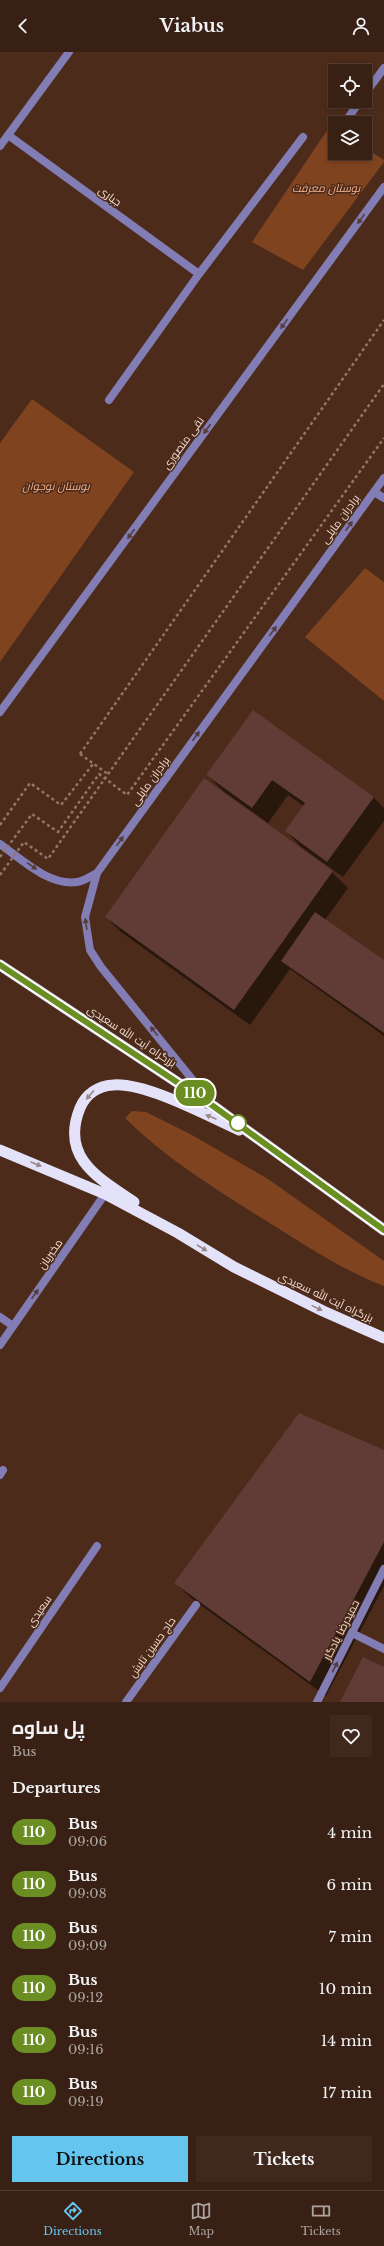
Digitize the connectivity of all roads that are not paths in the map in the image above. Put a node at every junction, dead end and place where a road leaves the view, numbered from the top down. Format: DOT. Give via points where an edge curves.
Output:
graph roads {
  1 [pos="69,52"];
  2 [pos="384,68"];
  3 [pos="372,84"];
  4 [pos="8,135"];
  5 [pos="303,137"];
  6 [pos="0,146"];
  7 [pos="384,188"];
  8 [pos="199,274"];
  9 [pos="109,400"];
  10 [pos="384,478"];
  11 [pos="374,492"];
  12 [pos="384,498"];
  13 [pos="0,712"];
  14 [pos="0,844"];
  15 [pos="97,873"];
  16 [pos="0,965"];
  17 [pos="213,1106"];
  18 [pos="259,1138"];
  19 [pos="0,1150"];
  20 [pos="105,1194"];
  21 [pos="384,1230"];
  22 [pos="178,1233"];
  23 [pos="0,1317"];
  24 [pos="13,1326"];
  25 [pos="384,1338"];
  26 [pos="0,1345"];
  27 [pos="97,1546"];
  28 [pos="384,1568"];
  29 [pos="196,1605"];
  30 [pos="352,1633"];
  31 [pos="384,1649"];
  32 [pos="0,1688"];
  33 [pos="126,1702"];
  34 [pos="317,1702"];
  1 -- 4 [label="street"];
  2 -- 3 [label="street"];
  4 -- 6 [label="street"];
  4 -- 8 [label="street, جباری"];
  5 -- 8 [label="street"];
  7 -- 13 [label="street, نقی منصوری, one-way"];
  8 -- 9 [label="street"];
  10 -- 11 [label="street, برادران مایلی"];
  11 -- 12 [label="street"];
  15 -- 11 [label="street, برادران مایلی, one-way"];
  14 -- 15 [label="street, one-way" via="40,872 57,879 79,881"];
  17 -- 15 [label="street, برادران مایلی, one-way" via="90,950 85,917"];
  16 -- 17 [label="highway, بزرگراه آیت الله سعیدی"];
  17 -- 18 [label="highway, بزرگراه آیت الله سعیدی"];
  18 -- 21 [label="highway, بزرگراه آیت الله سعیدی"];
  18 -- 22 [label="highway, one-way" via="138,1088 114,1084 95,1089 82,1103 74,1122 74,1142 82,1160 95,1176"];
  19 -- 20 [label="highway, بزرگراه آیت الله سعیدی, one-way"];
  20 -- 22 [label="highway, بزرگراه آیت الله سعیدی"];
  24 -- 20 [label="street, مخبریان, one-way"];
  22 -- 25 [label="highway, بزرگراه آیت الله سعیدی, one-way" via="234,1267"];
  23 -- 24 [label="street"];
  24 -- 26 [label="street, مخبریان"];
  27 -- 32 [label="street, سعيدی"];
  28 -- 30 [label="street, حمیدرضا یادگار"];
  29 -- 33 [label="street, حاج حسین تابش"];
  30 -- 31 [label="street"];
  34 -- 30 [label="street, حمیدرضا یادگار, one-way"];
}
